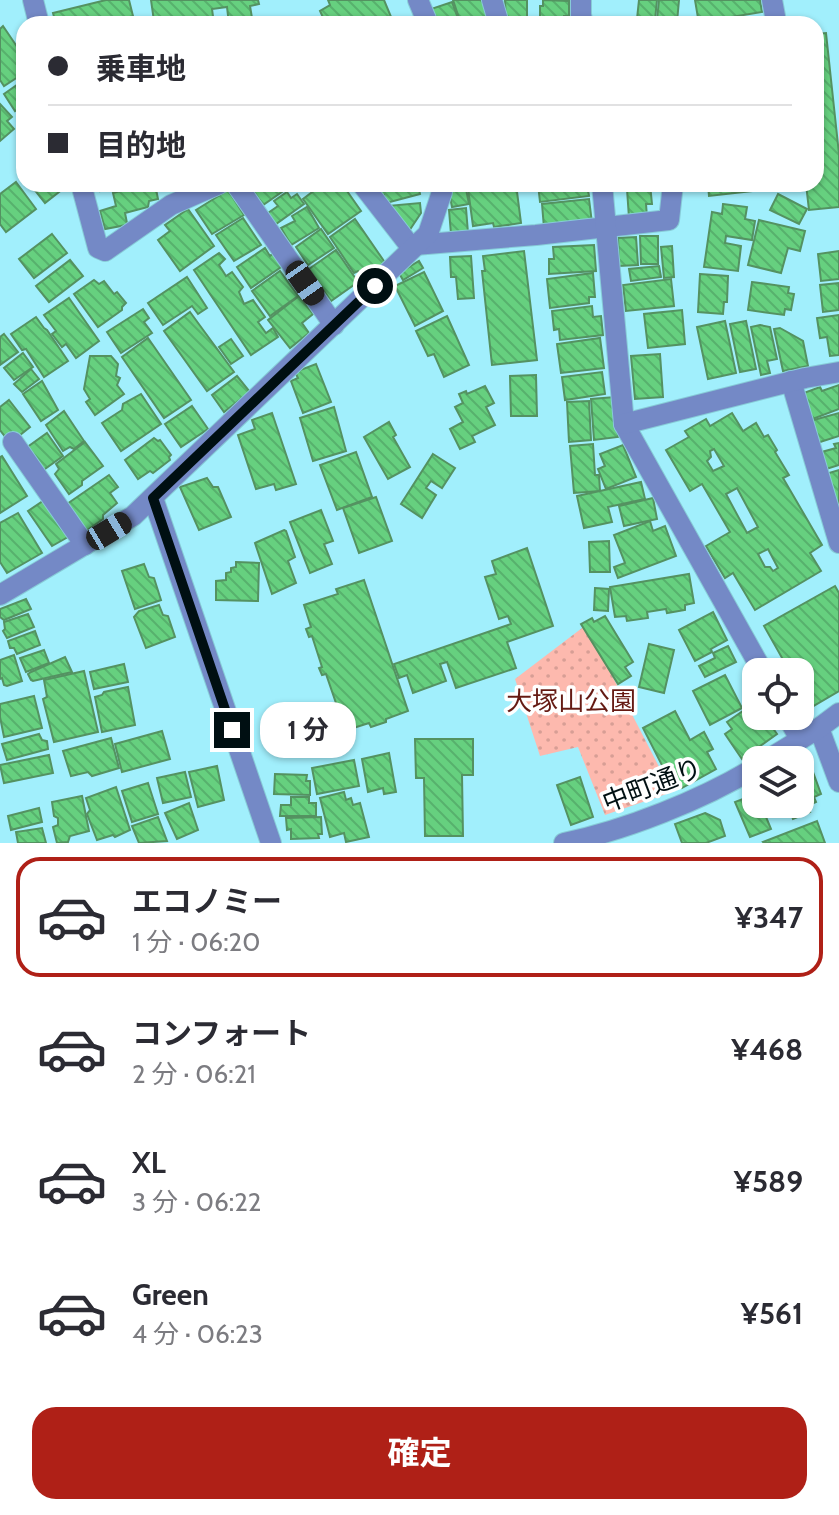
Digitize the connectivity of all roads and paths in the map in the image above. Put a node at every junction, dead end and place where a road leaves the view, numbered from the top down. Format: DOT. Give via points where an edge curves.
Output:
graph roads {
  1 [pos="83,192"];
  2 [pos="201,192"];
  3 [pos="242,192"];
  4 [pos="368,192"];
  5 [pos="442,192"];
  6 [pos="603,192"];
  7 [pos="672,192"];
  8 [pos="607,227"];
  9 [pos="415,245"];
  10 [pos="334,325"];
  11 [pos="839,372"];
  12 [pos="791,381"];
  13 [pos="624,424"];
  14 [pos="13,442"];
  15 [pos="153,498"];
  16 [pos="839,543"];
  17 [pos="85,545"];
  18 [pos="0,595"];
  19 [pos="755,658"];
  20 [pos="839,713"];
  21 [pos="819,728"];
  22 [pos="795,730"];
  23 [pos="800,739"];
  24 [pos="789,746"];
  25 [pos="742,775"];
  26 [pos="839,782"];
  27 [pos="271,843"];
  28 [pos="567,843"];
  1 -- 2 [label="street" via="98,248 105,251 171,205"];
  3 -- 10 [label="street"];
  4 -- 9 [label="street" via="407,242"];
  5 -- 9 [label="street" via="428,234"];
  6 -- 8 [label="street"];
  7 -- 8 [label="street" via="669,220"];
  8 -- 9 [label="street"];
  8 -- 13 [label="street"];
  9 -- 10 [label="street"];
  10 -- 15 [label="street"];
  11 -- 12 [label="street"];
  12 -- 13 [label="street"];
  12 -- 16 [label="street"];
  13 -- 19 [label="street"];
  14 -- 17 [label="street"];
  15 -- 17 [label="street"];
  15 -- 27 [label="street"];
  17 -- 18 [label="street"];
  20 -- 21 [label="street"];
  21 -- 23 [label="street"];
  21 -- 26 [label="street"];
  22 -- 23 [label="street"];
  23 -- 24 [label="street"];
  25 -- 28 [label="street, 中町通り" via="687,802"];
}
